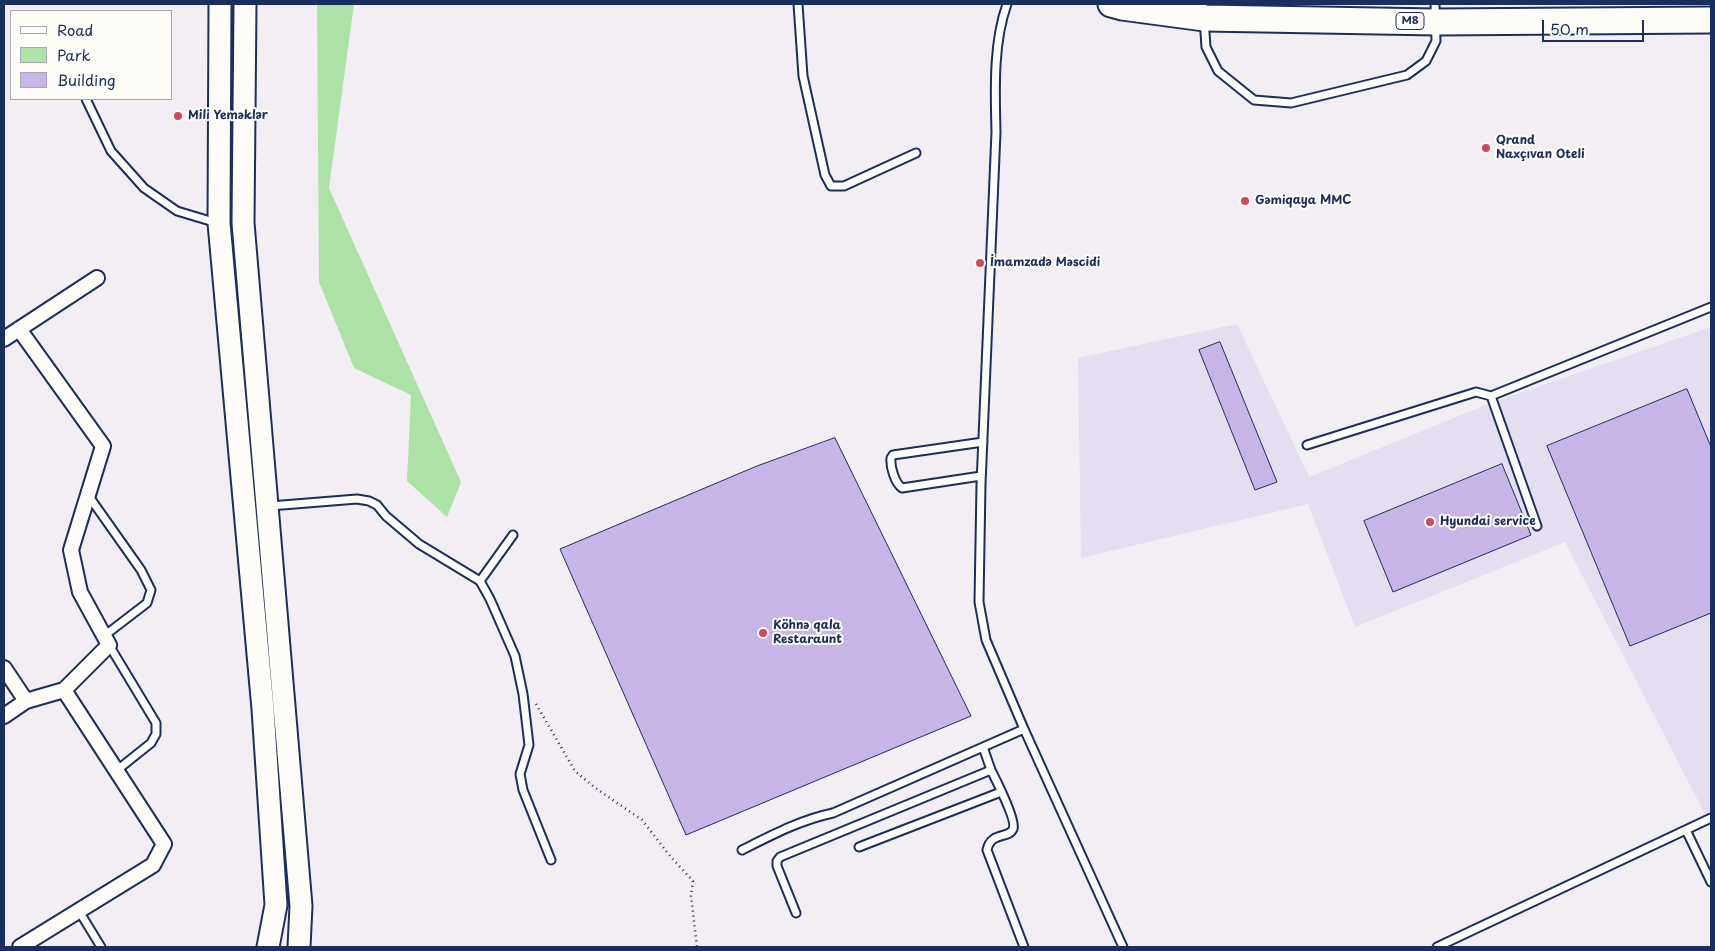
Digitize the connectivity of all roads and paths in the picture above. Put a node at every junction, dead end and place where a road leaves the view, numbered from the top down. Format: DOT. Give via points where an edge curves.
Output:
graph roads {
  1 [pos="220,4"];
  2 [pos="245,4"];
  3 [pos="798,4"];
  4 [pos="1007,4"];
  5 [pos="1111,4"];
  6 [pos="1203,11"];
  7 [pos="1436,13"];
  8 [pos="1711,20"];
  9 [pos="86,100"];
  10 [pos="916,153"];
  11 [pos="219,224"];
  12 [pos="96,278"];
  13 [pos="1711,307"];
  14 [pos="19,329"];
  15 [pos="4,339"];
  16 [pos="1491,396"];
  17 [pos="982,442"];
  18 [pos="1307,445"];
  19 [pos="981,476"];
  20 [pos="88,494"];
  21 [pos="267,506"];
  22 [pos="1537,526"];
  23 [pos="513,535"];
  24 [pos="480,581"];
  25 [pos="106,640"];
  26 [pos="4,668"];
  27 [pos="64,690"];
  28 [pos="523,694"];
  29 [pos="26,701"];
  30 [pos="4,716"];
  31 [pos="1024,729"];
  32 [pos="983,747"];
  33 [pos="992,770"];
  34 [pos="116,771"];
  35 [pos="1001,792"];
  36 [pos="1711,818"];
  37 [pos="1686,830"];
  38 [pos="859,847"];
  39 [pos="742,850"];
  40 [pos="551,860"];
  41 [pos="1711,882"];
  42 [pos="79,911"];
  43 [pos="796,913"];
  44 [pos="20,947"];
  45 [pos="101,947"];
  46 [pos="268,947"];
  47 [pos="299,947"];
  48 [pos="697,947"];
  49 [pos="1024,947"];
  50 [pos="1123,947"];
  51 [pos="1437,947"];
  1 -- 11 [label="main road"];
  2 -- 21 [label="main road" via="243,223"];
  3 -- 10 [label="lane" via="803,76 825,176 831,186 844,186"];
  4 -- 17 [label="lane" via="996,71"];
  5 -- 6 [label="highway, M8"];
  6 -- 7 [label="highway, M8"];
  6 -- 7 [label="lane" via="1206,47 1218,71 1254,100 1291,103 1406,75 1426,61 1436,41"];
  7 -- 8 [label="highway, M8"];
  9 -- 11 [label="lane" via="111,151 144,188 176,212"];
  11 -- 46 [label="main road" via="263,709 276,905"];
  12 -- 14 [label="street"];
  13 -- 16 [label="lane"];
  14 -- 15 [label="street"];
  14 -- 20 [label="street" via="103,446"];
  16 -- 18 [label="lane" via="1476,392"];
  16 -- 22 [label="lane"];
  17 -- 19 [label="lane"];
  17 -- 19 [label="lane" via="890,458 898,485 902,488"];
  19 -- 31 [label="lane" via="979,602 986,640"];
  20 -- 25 [label="street" via="71,550 80,592"];
  20 -- 25 [label="lane" via="141,570 151,590 147,603"];
  21 -- 24 [label="lane" via="357,499 369,501 419,544"];
  21 -- 47 [label="main road" via="301,906"];
  23 -- 24 [label="lane"];
  24 -- 28 [label="lane" via="514,656"];
  25 -- 27 [label="street"];
  25 -- 34 [label="lane" via="156,723 156,734 151,743"];
  26 -- 29 [label="street"];
  27 -- 29 [label="street"];
  27 -- 34 [label="street"];
  28 -- 40 [label="lane" via="529,745 520,774 523,790"];
  28 -- 48 [label="path" via="534,701 575,771 642,820 693,881 691,896"];
  29 -- 30 [label="street"];
  31 -- 32 [label="lane"];
  31 -- 50 [label="lane"];
  32 -- 33 [label="lane"];
  32 -- 39 [label="lane" via="833,813 789,827"];
  33 -- 35 [label="lane"];
  33 -- 43 [label="lane" via="780,857 777,866"];
  34 -- 42 [label="street" via="164,844 153,865"];
  35 -- 38 [label="lane"];
  35 -- 49 [label="lane" via="1013,829 993,838 987,850"];
  36 -- 37 [label="lane"];
  37 -- 41 [label="lane"];
  37 -- 51 [label="lane"];
  42 -- 44 [label="street"];
  42 -- 45 [label="lane"];
}
